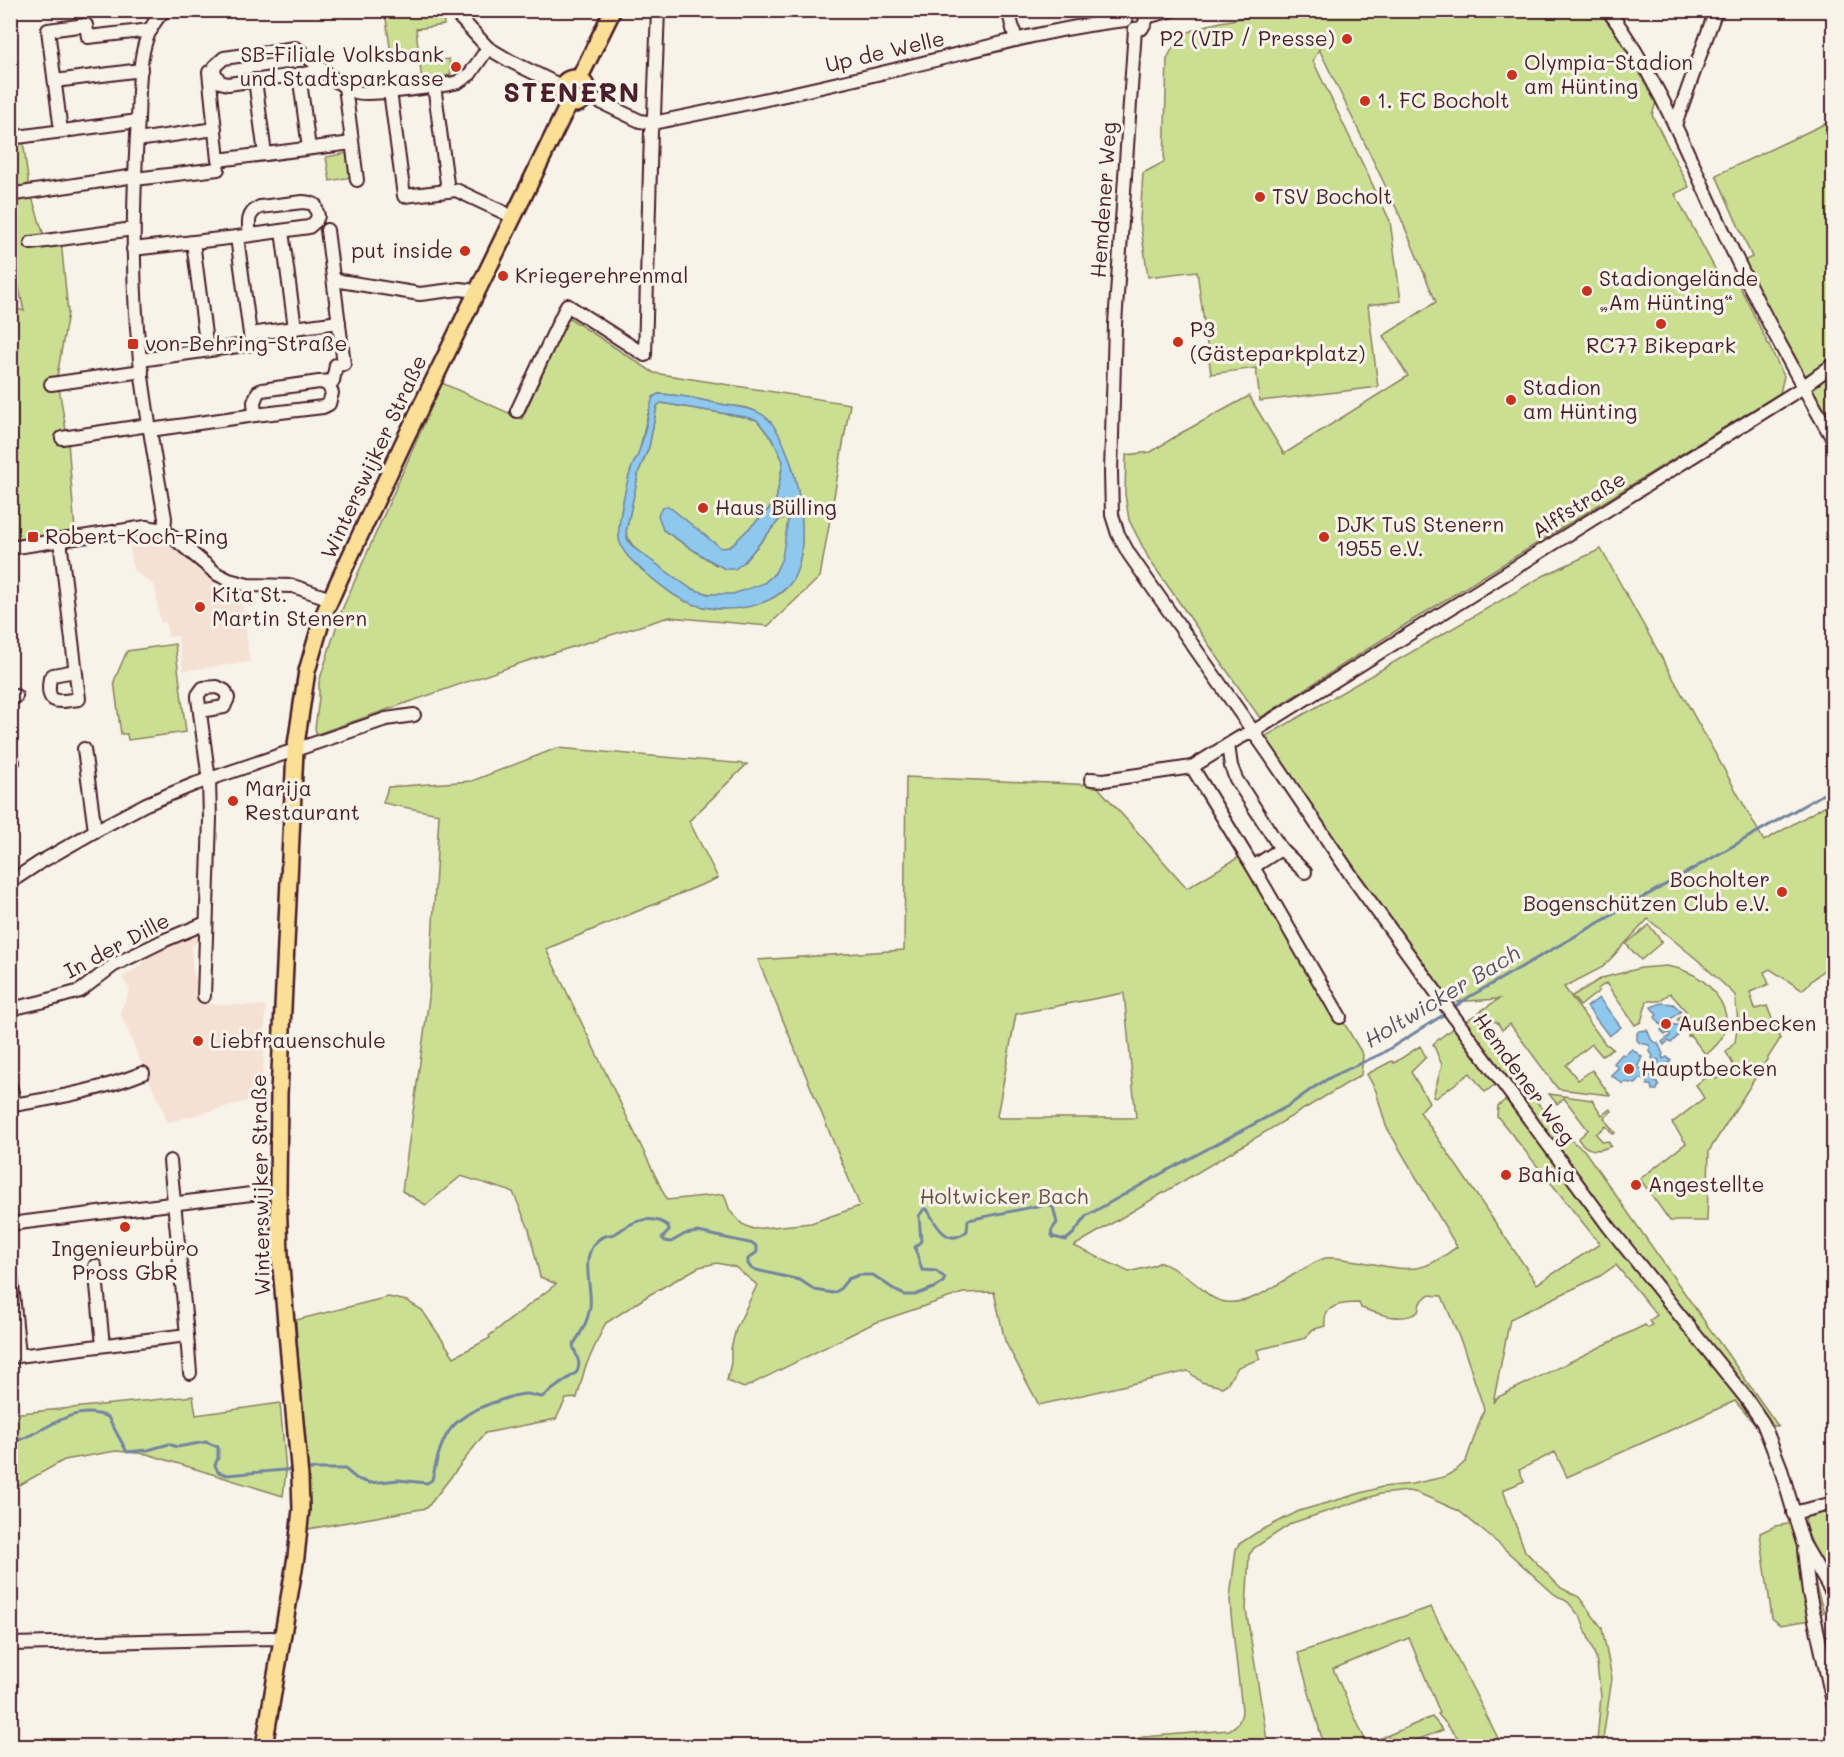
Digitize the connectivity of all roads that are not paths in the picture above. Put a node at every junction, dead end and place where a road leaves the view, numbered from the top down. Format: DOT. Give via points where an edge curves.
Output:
graph roads {
  1 [pos="453,10"];
  2 [pos="613,10"];
  3 [pos="658,10"];
  4 [pos="1008,10"];
  5 [pos="1173,10"];
  6 [pos="1608,10"];
  7 [pos="1716,10"];
  8 [pos="160,12"];
  9 [pos="1144,14"];
  10 [pos="1131,20"];
  11 [pos="151,30"];
  12 [pos="1016,40"];
  13 [pos="489,48"];
  14 [pos="141,70"];
  15 [pos="325,71"];
  16 [pos="214,72"];
  17 [pos="299,74"];
  18 [pos="579,79"];
  19 [pos="55,81"];
  20 [pos="255,81"];
  21 [pos="434,86"];
  22 [pos="561,86"];
  23 [pos="345,87"];
  24 [pos="390,91"];
  25 [pos="586,95"];
  26 [pos="569,103"];
  27 [pos="138,121"];
  28 [pos="653,123"];
  29 [pos="1675,125"];
  30 [pos="215,129"];
  31 [pos="61,131"];
  32 [pos="10,138"];
  33 [pos="136,140"];
  34 [pos="352,143"];
  35 [pos="309,148"];
  36 [pos="265,154"];
  37 [pos="218,169"];
  38 [pos="135,178"];
  39 [pos="357,180"];
  40 [pos="448,191"];
  41 [pos="15,194"];
  42 [pos="505,213"];
  43 [pos="133,230"];
  44 [pos="327,230"];
  45 [pos="282,231"];
  46 [pos="244,236"];
  47 [pos="193,242"];
  48 [pos="31,243"];
  49 [pos="133,249"];
  50 [pos="334,280"];
  51 [pos="469,290"];
  52 [pos="339,322"];
  53 [pos="295,328"];
  54 [pos="250,334"];
  55 [pos="207,350"];
  56 [pos="1833,364"];
  57 [pos="141,365"];
  58 [pos="319,382"];
  59 [pos="51,384"];
  60 [pos="1803,387"];
  61 [pos="517,411"];
  62 [pos="255,416"];
  63 [pos="150,428"];
  64 [pos="62,438"];
  65 [pos="1833,441"];
  66 [pos="164,531"];
  67 [pos="60,540"];
  68 [pos="10,548"];
  69 [pos="331,599"];
  70 [pos="75,671"];
  71 [pos="200,711"];
  72 [pos="414,715"];
  73 [pos="1253,731"];
  74 [pos="1228,746"];
  75 [pos="84,749"];
  76 [pos="295,751"];
  77 [pos="1192,767"];
  78 [pos="1091,779"];
  79 [pos="209,780"];
  80 [pos="95,831"];
  81 [pos="1281,849"];
  82 [pos="1253,867"];
  83 [pos="1305,872"];
  84 [pos="10,882"];
  85 [pos="206,923"];
  86 [pos="204,996"];
  87 [pos="10,1009"];
  88 [pos="1340,1017"];
  89 [pos="143,1073"];
  90 [pos="10,1085"];
  91 [pos="12,1101"];
  92 [pos="170,1161"];
  93 [pos="278,1192"];
  94 [pos="173,1204"];
  95 [pos="10,1224"];
  96 [pos="95,1266"];
  97 [pos="11,1274"];
  98 [pos="187,1335"];
  99 [pos="103,1345"];
  100 [pos="15,1356"];
  101 [pos="190,1372"];
  102 [pos="1833,1503"];
  103 [pos="1793,1513"];
  104 [pos="1803,1543"];
  105 [pos="1833,1596"];
  106 [pos="282,1639"];
  107 [pos="10,1644"];
  108 [pos="1833,1707"];
  109 [pos="264,1746"];
  1 -- 13 [label="street"];
  2 -- 18 [label="main road"];
  3 -- 28 [label="street"];
  4 -- 12 [label="street"];
  5 -- 9 [label="street"];
  6 -- 29 [label="street" via="1639,55"];
  7 -- 29 [label="street"];
  8 -- 11 [label="street"];
  9 -- 10 [label="street" via="1145,25 1139,29"];
  10 -- 12 [label="street, Up de Welle"];
  10 -- 73 [label="street, Hemdener Weg" via="1115,324 1112,515 1129,554"];
  11 -- 14 [label="street"];
  11 -- 19 [label="street" via="88,37 86,25 48,30"];
  12 -- 28 [label="street, Up de Welle"];
  13 -- 21 [label="street" via="466,78"];
  13 -- 22 [label="street"];
  14 -- 19 [label="street"];
  14 -- 27 [label="street"];
  15 -- 16 [label="street" via="294,48 224,58"];
  15 -- 17 [label="street"];
  15 -- 23 [label="street"];
  16 -- 20 [label="street" via="220,82 228,84"];
  16 -- 30 [label="street" via="209,72"];
  17 -- 20 [label="street"];
  17 -- 35 [label="street"];
  18 -- 22 [label="main road" via="568,79"];
  18 -- 25 [label="main road" via="586,86"];
  19 -- 31 [label="street"];
  20 -- 36 [label="street"];
  21 -- 24 [label="street"];
  21 -- 40 [label="street"];
  22 -- 26 [label="main road" via="561,95"];
  23 -- 24 [label="street" via="359,93"];
  23 -- 34 [label="street"];
  24 -- 40 [label="street" via="404,196"];
  25 -- 26 [label="main road" via="578,103"];
  25 -- 28 [label="street" via="640,121"];
  26 -- 69 [label="main road, Winterswijker Straße"];
  27 -- 31 [label="street"];
  27 -- 33 [label="street"];
  28 -- 61 [label="street" via="645,355 567,304"];
  29 -- 60 [label="street" via="1737,260"];
  30 -- 33 [label="street"];
  30 -- 36 [label="street" via="218,160"];
  31 -- 32 [label="street"];
  33 -- 38 [label="street"];
  34 -- 35 [label="street"];
  34 -- 39 [label="street"];
  35 -- 36 [label="street"];
  37 -- 38 [label="street"];
  38 -- 41 [label="street"];
  38 -- 43 [label="street"];
  40 -- 42 [label="street" via="456,190"];
  43 -- 48 [label="street"];
  43 -- 49 [label="street"];
  44 -- 50 [label="street"];
  45 -- 46 [label="street"];
  45 -- 46 [label="street" via="313,224 318,216 315,206 303,202 260,207 253,210"];
  45 -- 53 [label="street"];
  46 -- 47 [label="street"];
  46 -- 54 [label="street"];
  47 -- 49 [label="street"];
  47 -- 55 [label="street"];
  49 -- 57 [label="street"];
  50 -- 51 [label="street" via="420,294"];
  50 -- 52 [label="street"];
  52 -- 53 [label="street"];
  52 -- 58 [label="street" via="344,364 336,365 333,381"];
  53 -- 54 [label="street"];
  54 -- 55 [label="street" via="252,344"];
  55 -- 57 [label="street"];
  56 -- 60 [label="street, Alffstraße"];
  57 -- 59 [label="street"];
  57 -- 63 [label="street"];
  58 -- 62 [label="street" via="258,392"];
  58 -- 62 [label="street" via="330,386 333,393 329,404"];
  60 -- 65 [label="street"];
  60 -- 73 [label="street, Alffstraße"];
  62 -- 63 [label="street"];
  63 -- 64 [label="street"];
  63 -- 66 [label="street"];
  66 -- 67 [label="street" via="146,527"];
  66 -- 69 [label="street" via="229,580 248,585 293,586"];
  67 -- 68 [label="street"];
  67 -- 70 [label="street"];
  69 -- 76 [label="main road, Winterswijker Straße" via="307,671"];
  71 -- 79 [label="street"];
  72 -- 76 [label="street" via="386,718"];
  73 -- 74 [label="street"];
  73 -- 103 [label="street, Hemdener Weg" via="1457,1022 1609,1227 1746,1398 1763,1423"];
  74 -- 77 [label="street"];
  74 -- 81 [label="street" via="1236,779"];
  75 -- 80 [label="street"];
  76 -- 79 [label="street"];
  76 -- 93 [label="main road, Winterswijker Straße"];
  77 -- 78 [label="street"];
  77 -- 82 [label="street"];
  79 -- 80 [label="street" via="146,804"];
  79 -- 85 [label="street"];
  80 -- 84 [label="street"];
  81 -- 82 [label="street"];
  81 -- 83 [label="street"];
  82 -- 88 [label="street"];
  85 -- 86 [label="street"];
  85 -- 87 [label="street, In der Dille" via="114,965 80,991"];
  89 -- 91 [label="street" via="73,1095 19,1104"];
  90 -- 91 [label="street"];
  92 -- 94 [label="street"];
  93 -- 94 [label="street"];
  93 -- 106 [label="main road, Winterswijker Straße" via="301,1509"];
  94 -- 95 [label="street"];
  94 -- 98 [label="street"];
  96 -- 99 [label="street"];
  97 -- 100 [label="street"];
  98 -- 99 [label="street"];
  98 -- 101 [label="street"];
  99 -- 100 [label="street"];
  102 -- 103 [label="street"];
  103 -- 104 [label="street, Hemdener Weg"];
  104 -- 105 [label="street"];
  104 -- 108 [label="street" via="1809,1593"];
  106 -- 107 [label="street"];
  106 -- 109 [label="main road, Winterswijker Straße"];
}
